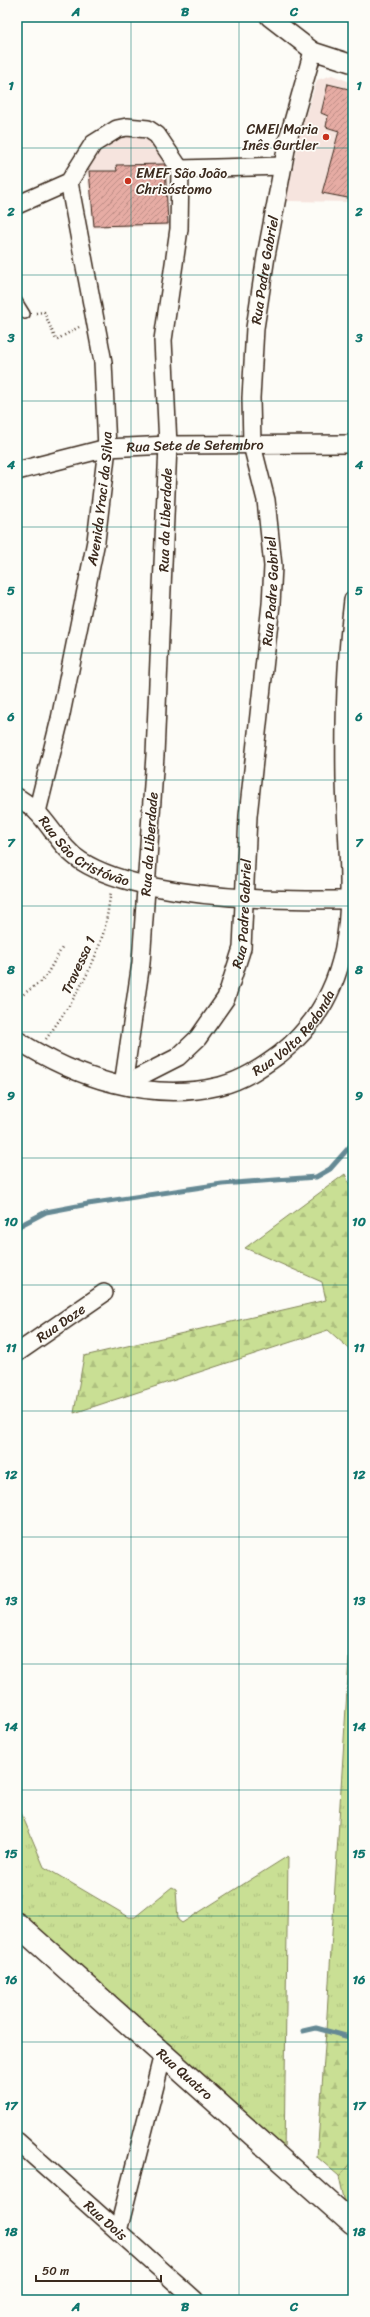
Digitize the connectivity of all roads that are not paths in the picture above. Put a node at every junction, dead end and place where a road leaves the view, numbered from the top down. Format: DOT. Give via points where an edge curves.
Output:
graph roads {
  1 [pos="269,17"];
  2 [pos="312,51"];
  3 [pos="353,64"];
  4 [pos="283,166"];
  5 [pos="180,169"];
  6 [pos="69,182"];
  7 [pos="17,205"];
  8 [pos="17,301"];
  9 [pos="25,314"];
  10 [pos="353,444"];
  11 [pos="168,445"];
  12 [pos="252,445"];
  13 [pos="107,448"];
  14 [pos="17,471"];
  15 [pos="353,600"];
  16 [pos="17,797"];
  17 [pos="37,812"];
  18 [pos="146,885"];
  19 [pos="246,899"];
  20 [pos="351,900"];
  21 [pos="352,927"];
  22 [pos="17,1040"];
  23 [pos="123,1085"];
  24 [pos="104,1293"];
  25 [pos="17,1353"];
  26 [pos="17,1924"];
  27 [pos="163,2054"];
  28 [pos="17,2141"];
  29 [pos="353,2224"];
  30 [pos="118,2231"];
  31 [pos="195,2300"];
  1 -- 2 [label="street"];
  2 -- 3 [label="street"];
  2 -- 4 [label="street, Rua Padre Gabriel"];
  4 -- 5 [label="street"];
  4 -- 12 [label="street, Rua Padre Gabriel" via="255,328 251,398"];
  5 -- 6 [label="street" via="158,135 148,129 127,127 118,129 93,144"];
  5 -- 11 [label="street, Rua da Liberdade" via="179,229 162,340"];
  6 -- 7 [label="street"];
  6 -- 13 [label="street, Avenida Yraci da Silva" via="103,362"];
  8 -- 9 [label="lane"];
  10 -- 12 [label="street, Rua Sete de Setembro"];
  11 -- 12 [label="street, Rua Sete de Setembro"];
  11 -- 13 [label="street, Rua Sete de Setembro"];
  11 -- 18 [label="street, Rua da Liberdade" via="160,660"];
  12 -- 19 [label="street, Rua Padre Gabriel" via="266,500 273,566 248,816"];
  13 -- 14 [label="street, Rua Sete de Setembro"];
  13 -- 17 [label="street, Avenida Yraci da Silva" via="96,541 60,719"];
  15 -- 20 [label="street, Rua Volta Redonda" via="346,687 345,779"];
  16 -- 17 [label="street, Rua São Cristóvão"];
  17 -- 18 [label="street, Rua São Cristóvão" via="68,850 80,860 113,876"];
  18 -- 19 [label="street, Rua São Cristóvão"];
  18 -- 23 [label="street, Rua da Liberdade" via="141,963"];
  19 -- 20 [label="street, Rua São Cristóvão"];
  19 -- 23 [label="street, Rua Padre Gabriel" via="239,961 226,998 213,1020 178,1057"];
  20 -- 21 [label="street, Rua Volta Redonda"];
  21 -- 23 [label="street, Rua Volta Redonda" via="340,968 325,1004 290,1046 265,1065 246,1077 206,1089 155,1091"];
  22 -- 23 [label="street, Rua Volta Redonda" via="36,1052 92,1078"];
  24 -- 25 [label="street, Rua Doze"];
  26 -- 27 [label="street, Rua Quatro"];
  27 -- 29 [label="street, Rua Quatro"];
  27 -- 30 [label="street"];
  28 -- 30 [label="street, Rua Dois"];
  30 -- 31 [label="street, Rua Dois"];
}
